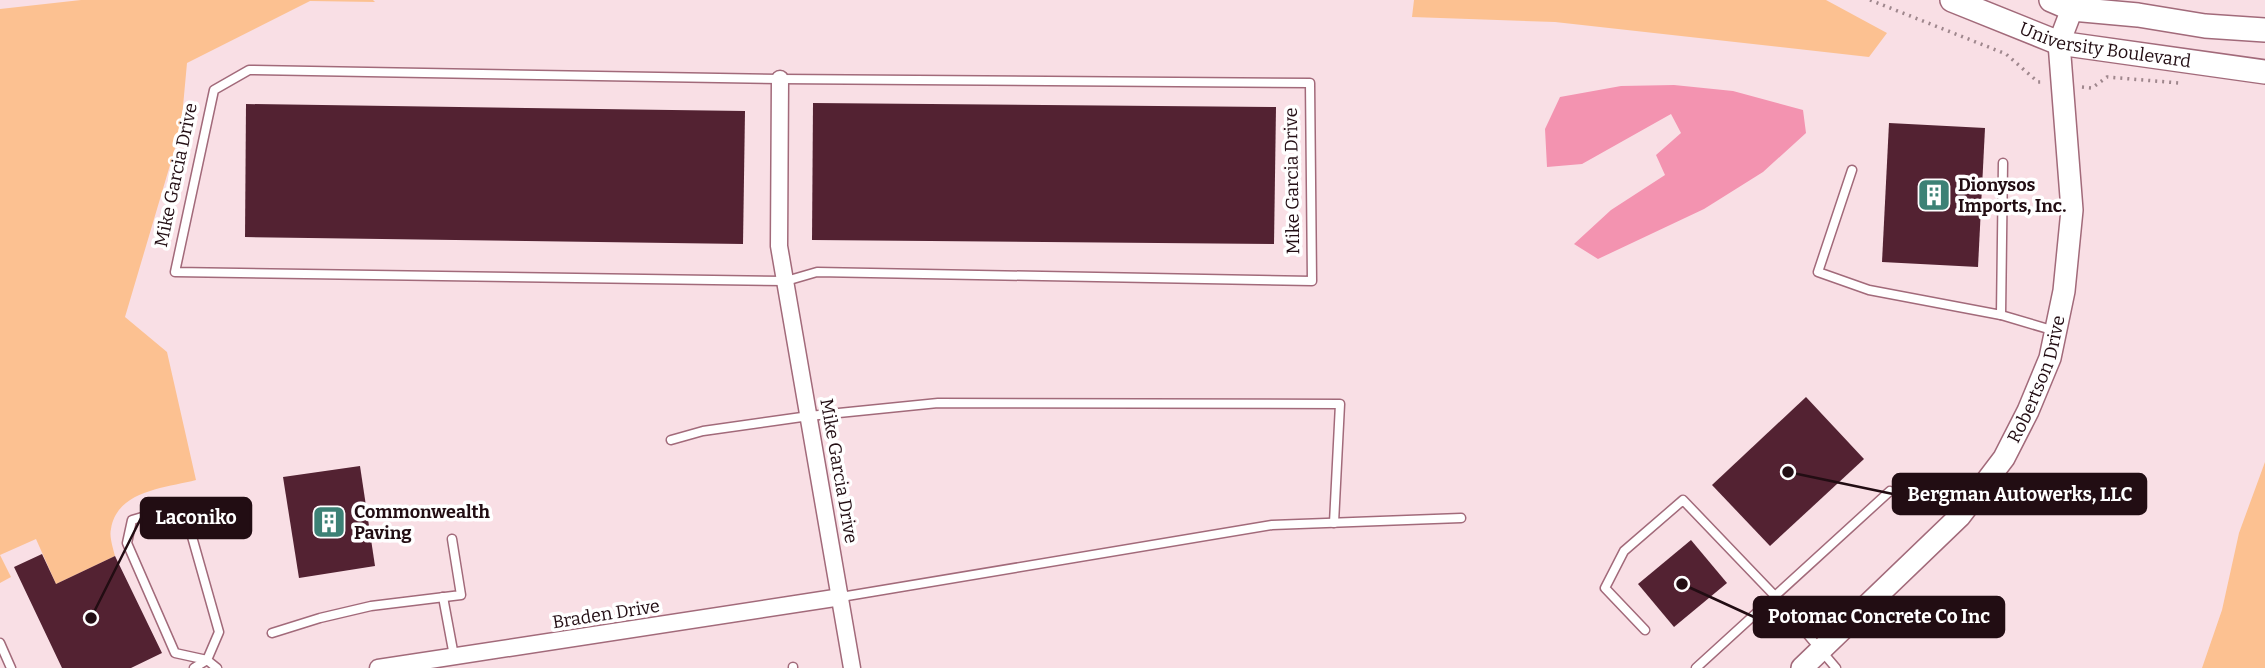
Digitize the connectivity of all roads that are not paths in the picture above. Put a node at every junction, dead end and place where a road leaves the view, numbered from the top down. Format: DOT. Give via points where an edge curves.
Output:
graph roads {
  1 [pos="1952,0"];
  2 [pos="2061,4"];
  3 [pos="2265,30"];
  4 [pos="2059,43"];
  5 [pos="2265,72"];
  6 [pos="780,79"];
  7 [pos="2003,163"];
  8 [pos="1852,170"];
  9 [pos="786,281"];
  10 [pos="2001,315"];
  11 [pos="2056,331"];
  12 [pos="809,416"];
  13 [pos="671,440"];
  14 [pos="1891,491"];
  15 [pos="1461,518"];
  16 [pos="1334,523"];
  17 [pos="452,539"];
  18 [pos="1775,596"];
  19 [pos="443,597"];
  20 [pos="841,597"];
  21 [pos="1644,630"];
  22 [pos="272,632"];
  23 [pos="0,643"];
  24 [pos="1820,651"];
  25 [pos="454,656"];
  26 [pos="207,660"];
  27 [pos="11,668"];
  28 [pos="194,668"];
  29 [pos="217,668"];
  30 [pos="378,668"];
  31 [pos="852,668"];
  32 [pos="1696,668"];
  33 [pos="1802,668"];
  34 [pos="1836,668"];
  1 -- 4 [label="main road, University Boulevard"];
  2 -- 3 [label="main road, University Boulevard" via="2205,26"];
  2 -- 4 [label="street, Robertson Drive"];
  4 -- 5 [label="main road, University Boulevard"];
  4 -- 11 [label="street, Robertson Drive" via="2072,210"];
  6 -- 9 [label="street, Mike Garcia Drive" via="779,246"];
  6 -- 9 [label="lane, Mike Garcia Drive" via="1310,83 1312,281 817,272"];
  6 -- 9 [label="lane, Mike Garcia Drive" via="249,70 214,90 175,271"];
  7 -- 10 [label="lane"];
  8 -- 10 [label="lane" via="1818,272 1869,290"];
  9 -- 12 [label="street, Mike Garcia Drive"];
  10 -- 11 [label="lane"];
  11 -- 24 [label="street, Robertson Drive" via="2050,358 2004,458 1960,516"];
  12 -- 13 [label="lane"];
  12 -- 16 [label="lane" via="938,402 1340,404"];
  12 -- 20 [label="street, Mike Garcia Drive"];
  14 -- 18 [label="lane"];
  15 -- 16 [label="lane"];
  16 -- 20 [label="lane" via="1272,525"];
  17 -- 19 [label="lane" via="461,595"];
  18 -- 21 [label="lane" via="1683,500 1624,551 1605,588"];
  18 -- 24 [label="lane"];
  18 -- 32 [label="lane"];
  19 -- 22 [label="lane" via="371,606"];
  19 -- 25 [label="lane"];
  20 -- 25 [label="street, Braden Drive"];
  20 -- 31 [label="street, Mike Garcia Drive"];
  23 -- 27 [label="lane"];
  24 -- 33 [label="street, Robertson Drive"];
  24 -- 34 [label="lane"];
  25 -- 30 [label="street, Braden Drive"];
  26 -- 26 [label="lane" via="219,632 187,519 166,510 132,520 127,543 174,653"];
  26 -- 28 [label="lane"];
  26 -- 29 [label="lane"];
}
